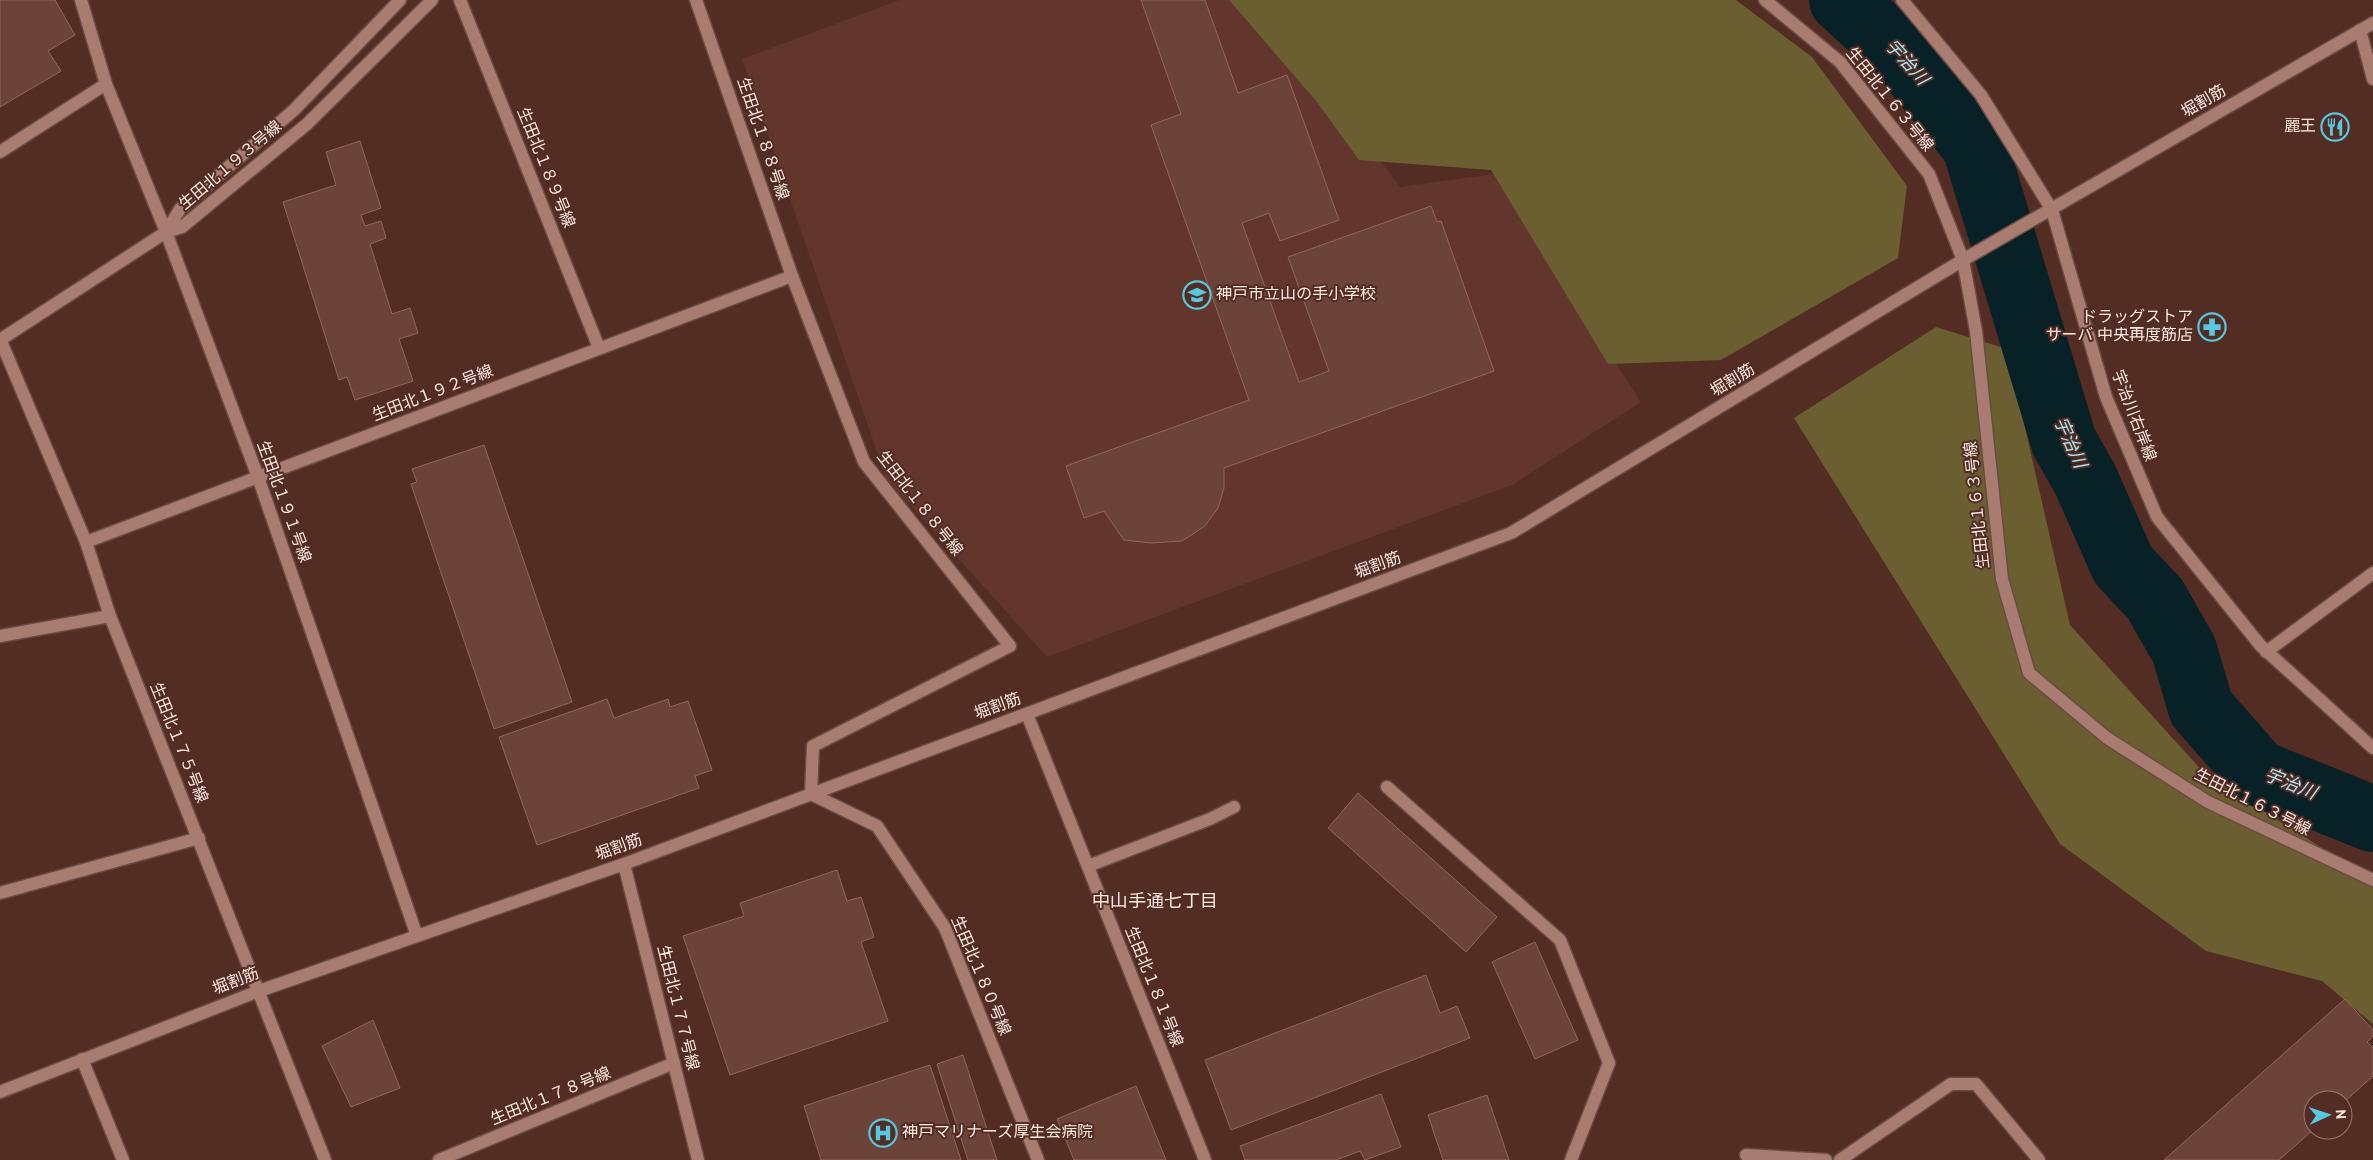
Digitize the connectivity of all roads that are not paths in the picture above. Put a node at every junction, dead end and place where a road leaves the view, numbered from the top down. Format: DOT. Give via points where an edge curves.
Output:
graph roads {
  1 [pos="81,0"];
  2 [pos="400,0"];
  3 [pos="432,0"];
  4 [pos="460,0"];
  5 [pos="696,0"];
  6 [pos="1765,0"];
  7 [pos="1902,0"];
  8 [pos="2373,23"];
  9 [pos="2360,30"];
  10 [pos="2373,79"];
  11 [pos="106,84"];
  12 [pos="0,152"];
  13 [pos="2052,210"];
  14 [pos="166,232"];
  15 [pos="1964,260"];
  16 [pos="792,276"];
  17 [pos="0,339"];
  18 [pos="599,348"];
  19 [pos="258,477"];
  20 [pos="86,542"];
  21 [pos="2373,573"];
  22 [pos="110,616"];
  23 [pos="0,636"];
  24 [pos="2266,652"];
  25 [pos="1027,714"];
  26 [pos="2373,748"];
  27 [pos="1387,787"];
  28 [pos="812,794"];
  29 [pos="1234,807"];
  30 [pos="199,838"];
  31 [pos="624,864"];
  32 [pos="1088,866"];
  33 [pos="2373,880"];
  34 [pos="0,893"];
  35 [pos="417,936"];
  36 [pos="259,991"];
  37 [pos="82,1059"];
  38 [pos="674,1063"];
  39 [pos="0,1092"];
  40 [pos="1746,1155"];
  41 [pos="123,1160"];
  42 [pos="325,1160"];
  43 [pos="440,1160"];
  44 [pos="698,1160"];
  45 [pos="1038,1160"];
  46 [pos="1205,1160"];
  47 [pos="1571,1160"];
  48 [pos="1826,1160"];
  49 [pos="1840,1160"];
  50 [pos="2039,1160"];
  1 -- 11 [label="street, 生田北１９１号線"];
  2 -- 14 [label="street" via="294,110 180,209"];
  3 -- 14 [label="street, 生田北１９３号線" via="307,124 182,227"];
  4 -- 18 [label="street, 生田北１８９号線"];
  5 -- 16 [label="street, 生田北１８８号線"];
  6 -- 15 [label="street, 生田北１６３号線" via="1840,62 1929,174"];
  7 -- 13 [label="street, 宇治川右岸線" via="1981,95"];
  8 -- 9 [label="street, 堀割筋"];
  9 -- 10 [label="street"];
  9 -- 13 [label="street, 堀割筋"];
  11 -- 12 [label="street"];
  11 -- 14 [label="street, 生田北１９１号線"];
  13 -- 15 [label="street, 堀割筋"];
  13 -- 24 [label="street, 宇治川右岸線" via="2106,397 2156,517"];
  14 -- 17 [label="street, 生田北１９３号線"];
  14 -- 19 [label="street, 生田北１９１号線"];
  15 -- 25 [label="street, 堀割筋" via="1511,533"];
  15 -- 33 [label="street, 生田北１６３号線" via="1976,331 2002,579 2029,673 2107,738 2208,802"];
  16 -- 18 [label="street, 生田北１９２号線"];
  16 -- 28 [label="street, 生田北１８８号線" via="864,462 1010,646 813,746"];
  17 -- 20 [label="street, 生田北１７５号線"];
  18 -- 19 [label="street, 生田北１９２号線"];
  19 -- 20 [label="street, 生田北１９２号線"];
  19 -- 35 [label="street, 生田北１９１号線"];
  20 -- 22 [label="street, 生田北１７５号線"];
  21 -- 24 [label="street"];
  22 -- 23 [label="street"];
  22 -- 30 [label="street, 生田北１７５号線"];
  24 -- 26 [label="street, 宇治川右岸線"];
  25 -- 28 [label="street, 堀割筋"];
  25 -- 32 [label="street, 生田北１８１号線"];
  27 -- 47 [label="street" via="1560,940 1609,1063"];
  28 -- 31 [label="street, 堀割筋"];
  28 -- 45 [label="street, 生田北１８０号線" via="877,826 945,928"];
  29 -- 32 [label="street"];
  30 -- 34 [label="street"];
  30 -- 36 [label="street, 生田北１７５号線"];
  31 -- 35 [label="street, 堀割筋"];
  31 -- 38 [label="street, 生田北１７７号線"];
  32 -- 46 [label="street, 生田北１８１号線"];
  35 -- 36 [label="street, 堀割筋"];
  36 -- 37 [label="street, 堀割筋"];
  36 -- 42 [label="street, 生田北１７５号線"];
  37 -- 39 [label="street, 堀割筋"];
  37 -- 41 [label="street"];
  38 -- 43 [label="street, 生田北１７８号線"];
  38 -- 44 [label="street, 生田北１７７号線"];
  40 -- 48 [label="street"];
  49 -- 50 [label="street" via="1951,1084 1976,1084"];
}
